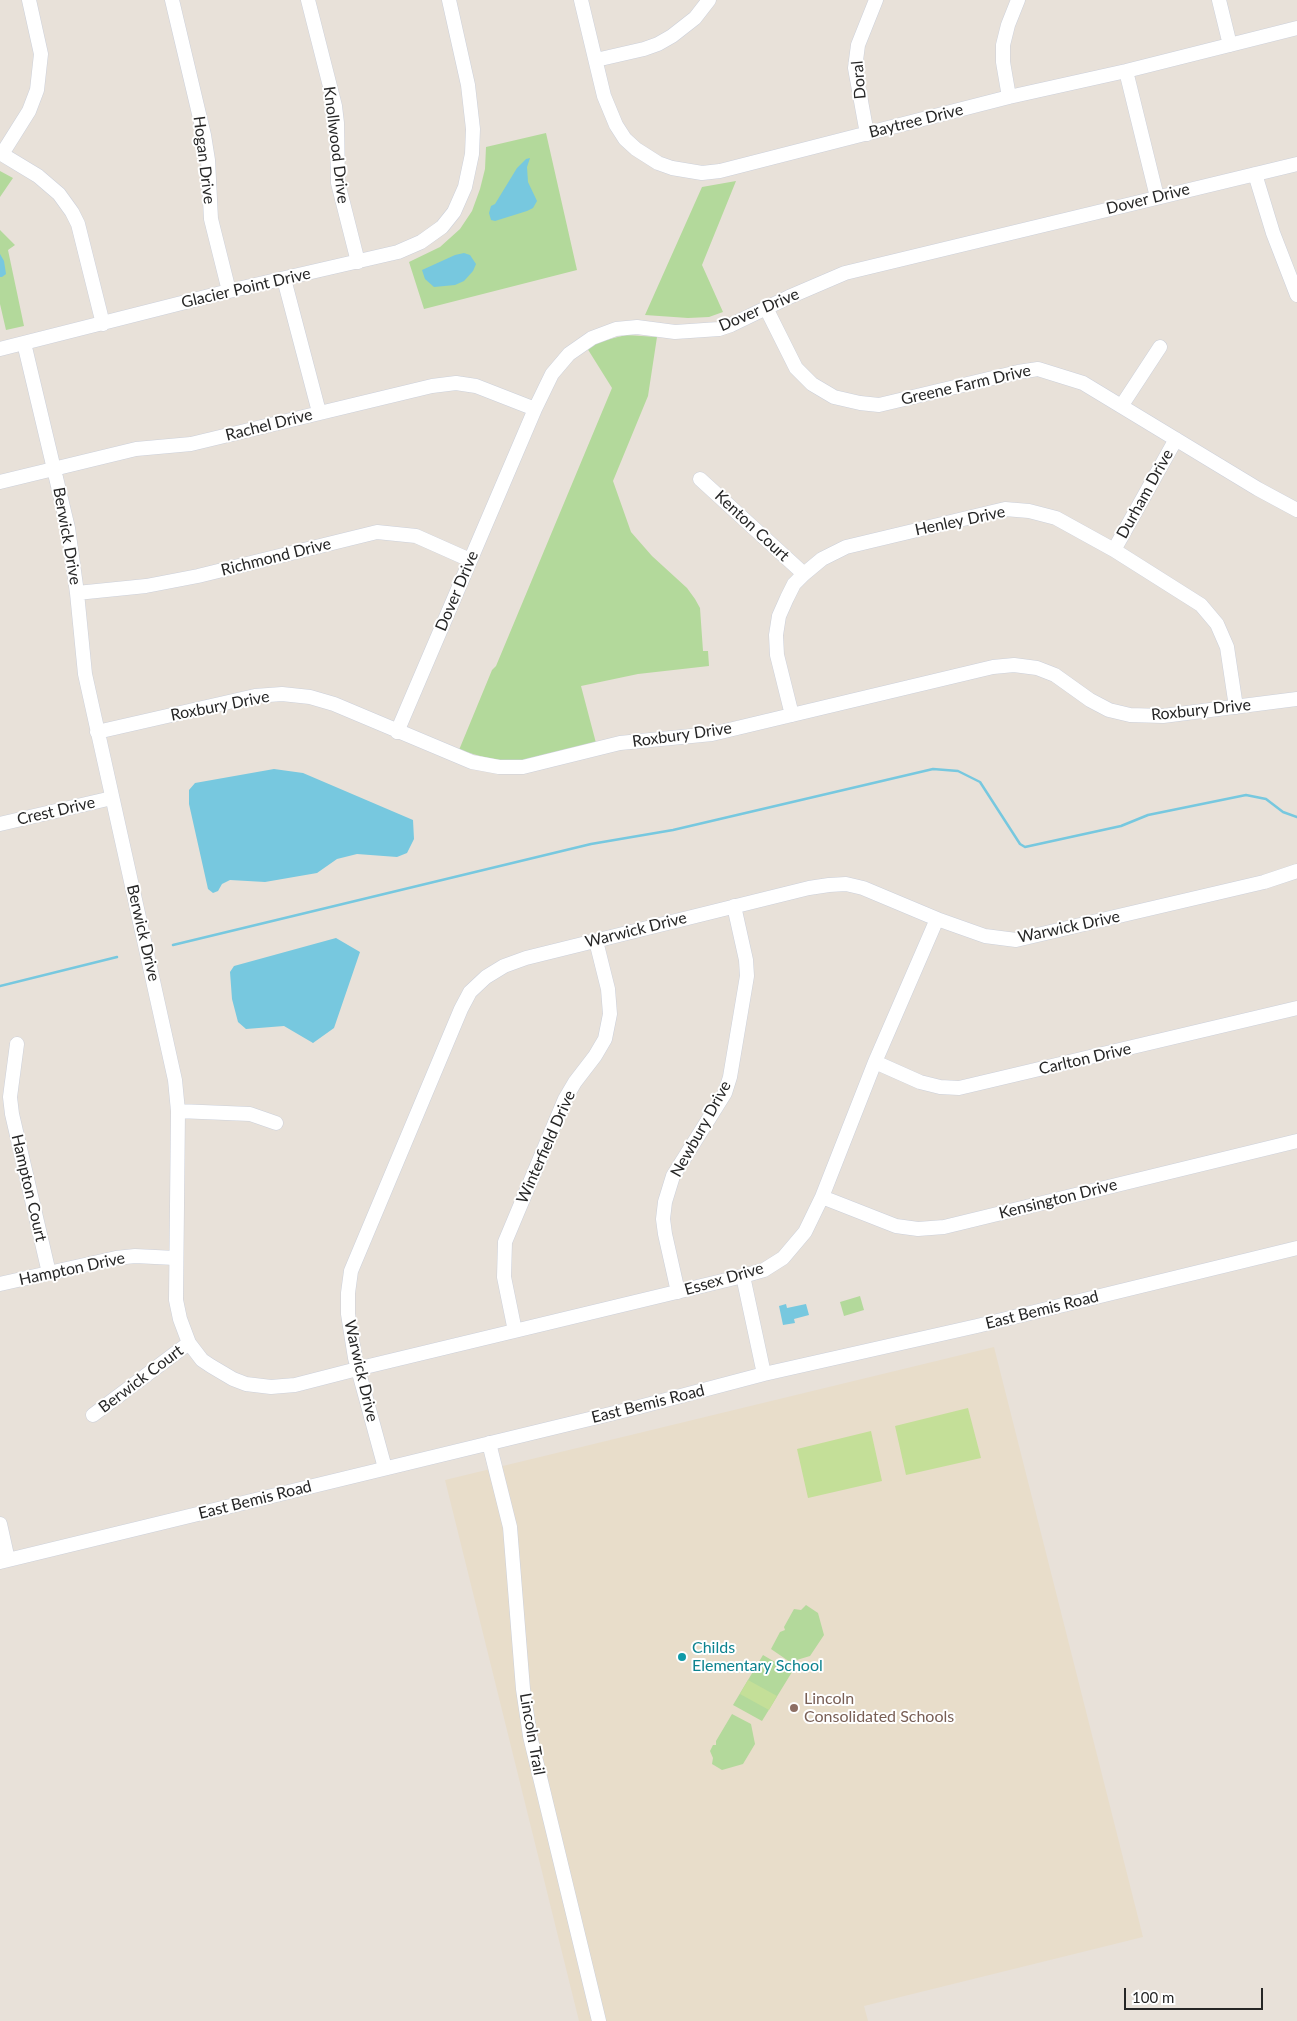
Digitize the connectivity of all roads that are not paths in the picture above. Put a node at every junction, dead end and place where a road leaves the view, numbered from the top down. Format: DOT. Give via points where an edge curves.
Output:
graph roads {
  1 [pos="29,0"];
  2 [pos="172,0"];
  3 [pos="308,0"];
  4 [pos="449,0"];
  5 [pos="581,0"];
  6 [pos="709,0"];
  7 [pos="876,0"];
  8 [pos="1018,0"];
  9 [pos="1219,0"];
  10 [pos="1297,28"];
  11 [pos="1230,45"];
  12 [pos="596,60"];
  13 [pos="1126,70"];
  14 [pos="1009,97"];
  15 [pos="867,134"];
  16 [pos="1,153"];
  17 [pos="1297,164"];
  18 [pos="1255,174"];
  19 [pos="1157,197"];
  20 [pos="358,262"];
  21 [pos="284,278"];
  22 [pos="229,292"];
  23 [pos="1297,295"];
  24 [pos="766,308"];
  25 [pos="103,324"];
  26 [pos="24,344"];
  27 [pos="1160,347"];
  28 [pos="0,349"];
  29 [pos="1122,405"];
  30 [pos="535,409"];
  31 [pos="319,412"];
  32 [pos="1176,439"];
  33 [pos="54,469"];
  34 [pos="700,479"];
  35 [pos="0,482"];
  36 [pos="1297,510"];
  37 [pos="1114,550"];
  38 [pos="470,560"];
  39 [pos="804,574"];
  40 [pos="77,593"];
  41 [pos="1297,699"];
  42 [pos="1236,707"];
  43 [pos="792,715"];
  44 [pos="97,732"];
  45 [pos="397,732"];
  46 [pos="112,798"];
  47 [pos="0,824"];
  48 [pos="1297,871"];
  49 [pos="734,906"];
  50 [pos="937,919"];
  51 [pos="596,941"];
  52 [pos="1297,1008"];
  53 [pos="17,1044"];
  54 [pos="875,1062"];
  55 [pos="178,1111"];
  56 [pos="276,1122"];
  57 [pos="1297,1141"];
  58 [pos="822,1197"];
  59 [pos="1297,1248"];
  60 [pos="175,1258"];
  61 [pos="49,1273"];
  62 [pos="743,1276"];
  63 [pos="0,1284"];
  64 [pos="678,1292"];
  65 [pos="515,1331"];
  66 [pos="189,1343"];
  67 [pos="358,1368"];
  68 [pos="764,1374"];
  69 [pos="93,1415"];
  70 [pos="489,1443"];
  71 [pos="385,1468"];
  72 [pos="0,1524"];
  73 [pos="4,1561"];
  74 [pos="599,2021"];
  1 -- 16 [label="street" via="40,54 37,90 29,111"];
  2 -- 22 [label="street, Hogan Drive" via="204,135 211,219"];
  3 -- 20 [label="street, Knollwood Drive" via="335,106 338,183"];
  4 -- 20 [label="street, Glacier Point Drive" via="468,85 473,128 472,154 465,187 454,212 442,227 421,242 398,252"];
  5 -- 12 [label="street, Baytree Drive"];
  6 -- 12 [label="street" via="695,18 658,44"];
  7 -- 15 [label="street, Doral" via="858,45 855,68"];
  8 -- 14 [label="street" via="1003,45"];
  9 -- 11 [label="street"];
  10 -- 11 [label="street, Baytree Drive"];
  11 -- 13 [label="street, Baytree Drive"];
  12 -- 15 [label="street, Baytree Drive" via="608,109 625,139 646,156 672,168 702,173 720,170"];
  13 -- 14 [label="street, Baytree Drive"];
  13 -- 19 [label="street"];
  14 -- 15 [label="street, Baytree Drive"];
  16 -- 25 [label="street" via="38,176 59,194 72,212 78,224"];
  17 -- 18 [label="street, Dover Drive"];
  18 -- 19 [label="street, Dover Drive"];
  18 -- 23 [label="street"];
  19 -- 24 [label="street, Dover Drive" via="845,274"];
  20 -- 21 [label="street, Glacier Point Drive"];
  21 -- 22 [label="street, Glacier Point Drive"];
  21 -- 31 [label="street"];
  22 -- 25 [label="street, Glacier Point Drive"];
  24 -- 29 [label="street, Greene Farm Drive" via="796,368 812,384 834,397 879,405 1038,368 1083,382"];
  24 -- 30 [label="street, Dover Drive" via="719,329 675,332 637,327 616,329 592,338 569,354 552,374"];
  25 -- 26 [label="street, Glacier Point Drive"];
  26 -- 28 [label="street, Glacier Point Drive"];
  26 -- 33 [label="street, Berwick Drive"];
  27 -- 29 [label="street"];
  29 -- 32 [label="street, Greene Farm Drive"];
  30 -- 31 [label="street, Rachel Drive" via="476,386 456,383"];
  30 -- 38 [label="street, Dover Drive"];
  31 -- 33 [label="street, Rachel Drive" via="191,444 136,449"];
  32 -- 36 [label="street, Greene Farm Drive"];
  32 -- 37 [label="street, Durham Drive"];
  33 -- 35 [label="street, Rachel Drive"];
  33 -- 40 [label="street, Berwick Drive" via="68,528"];
  34 -- 39 [label="street, Kenton Court"];
  37 -- 39 [label="street, Henley Drive" via="1056,518 1005,509 846,547 822,559"];
  37 -- 42 [label="street, Henley Drive" via="1201,605 1218,624 1227,647"];
  38 -- 40 [label="street, Richmond Drive" via="416,536 377,532 191,577 146,586"];
  38 -- 45 [label="street, Dover Drive"];
  39 -- 43 [label="street, Henley Drive" via="794,584 783,607 776,635 777,655"];
  40 -- 44 [label="street, Berwick Drive" via="85,674"];
  41 -- 42 [label="street, Roxbury Drive"];
  42 -- 43 [label="street, Roxbury Drive" via="1163,716 1130,716 1090,700 1055,675 1037,668 1014,665 993,667"];
  43 -- 45 [label="street, Roxbury Drive" via="712,734 620,743 523,767 472,762"];
  44 -- 45 [label="street, Roxbury Drive" via="255,696 282,694 334,704"];
  44 -- 46 [label="street, Berwick Drive"];
  46 -- 47 [label="street, Crest Drive"];
  46 -- 55 [label="street, Berwick Drive" via="175,1080"];
  48 -- 50 [label="street, Warwick Drive" via="1028,939 1006,940 985,936"];
  49 -- 50 [label="street, Warwick Drive" via="809,888 846,884"];
  49 -- 51 [label="street, Warwick Drive"];
  49 -- 64 [label="street, Newbury Drive" via="747,976 730,1077 725,1093 673,1176 665,1202 665,1234"];
  50 -- 54 [label="street, Essex Drive"];
  51 -- 65 [label="street, Winterfield Drive" via="608,989 610,1014 605,1039 565,1099 505,1242 504,1277"];
  51 -- 67 [label="street, Warwick Drive" via="504,966 470,992 351,1272 348,1314"];
  52 -- 54 [label="street, Carlton Drive" via="959,1088 920,1082"];
  53 -- 61 [label="street, Hampton Court" via="10,1097 12,1114"];
  54 -- 58 [label="street, Essex Drive"];
  55 -- 56 [label="street" via="250,1114"];
  55 -- 60 [label="street, Berwick Drive"];
  57 -- 58 [label="street, Kensington Drive" via="944,1227 918,1229 896,1226"];
  58 -- 62 [label="street, Essex Drive" via="805,1232 783,1258 764,1270"];
  59 -- 68 [label="street, East Bemis Road"];
  60 -- 61 [label="street, Hampton Drive" via="116,1258"];
  60 -- 66 [label="street, Berwick Drive" via="176,1300"];
  61 -- 63 [label="street, Hampton Drive"];
  62 -- 64 [label="street, Essex Drive"];
  62 -- 68 [label="street"];
  64 -- 65 [label="street, Essex Drive"];
  65 -- 67 [label="street, Essex Drive"];
  66 -- 67 [label="street, Berwick Drive" via="211,1366 233,1379 259,1386 295,1385"];
  66 -- 69 [label="street, Berwick Court"];
  67 -- 71 [label="street, Warwick Drive"];
  68 -- 70 [label="street, East Bemis Road"];
  70 -- 71 [label="street, East Bemis Road"];
  70 -- 74 [label="street, Lincoln Trail" via="510,1527 530,1736"];
  71 -- 73 [label="street, East Bemis Road"];
  72 -- 73 [label="street"];
}
